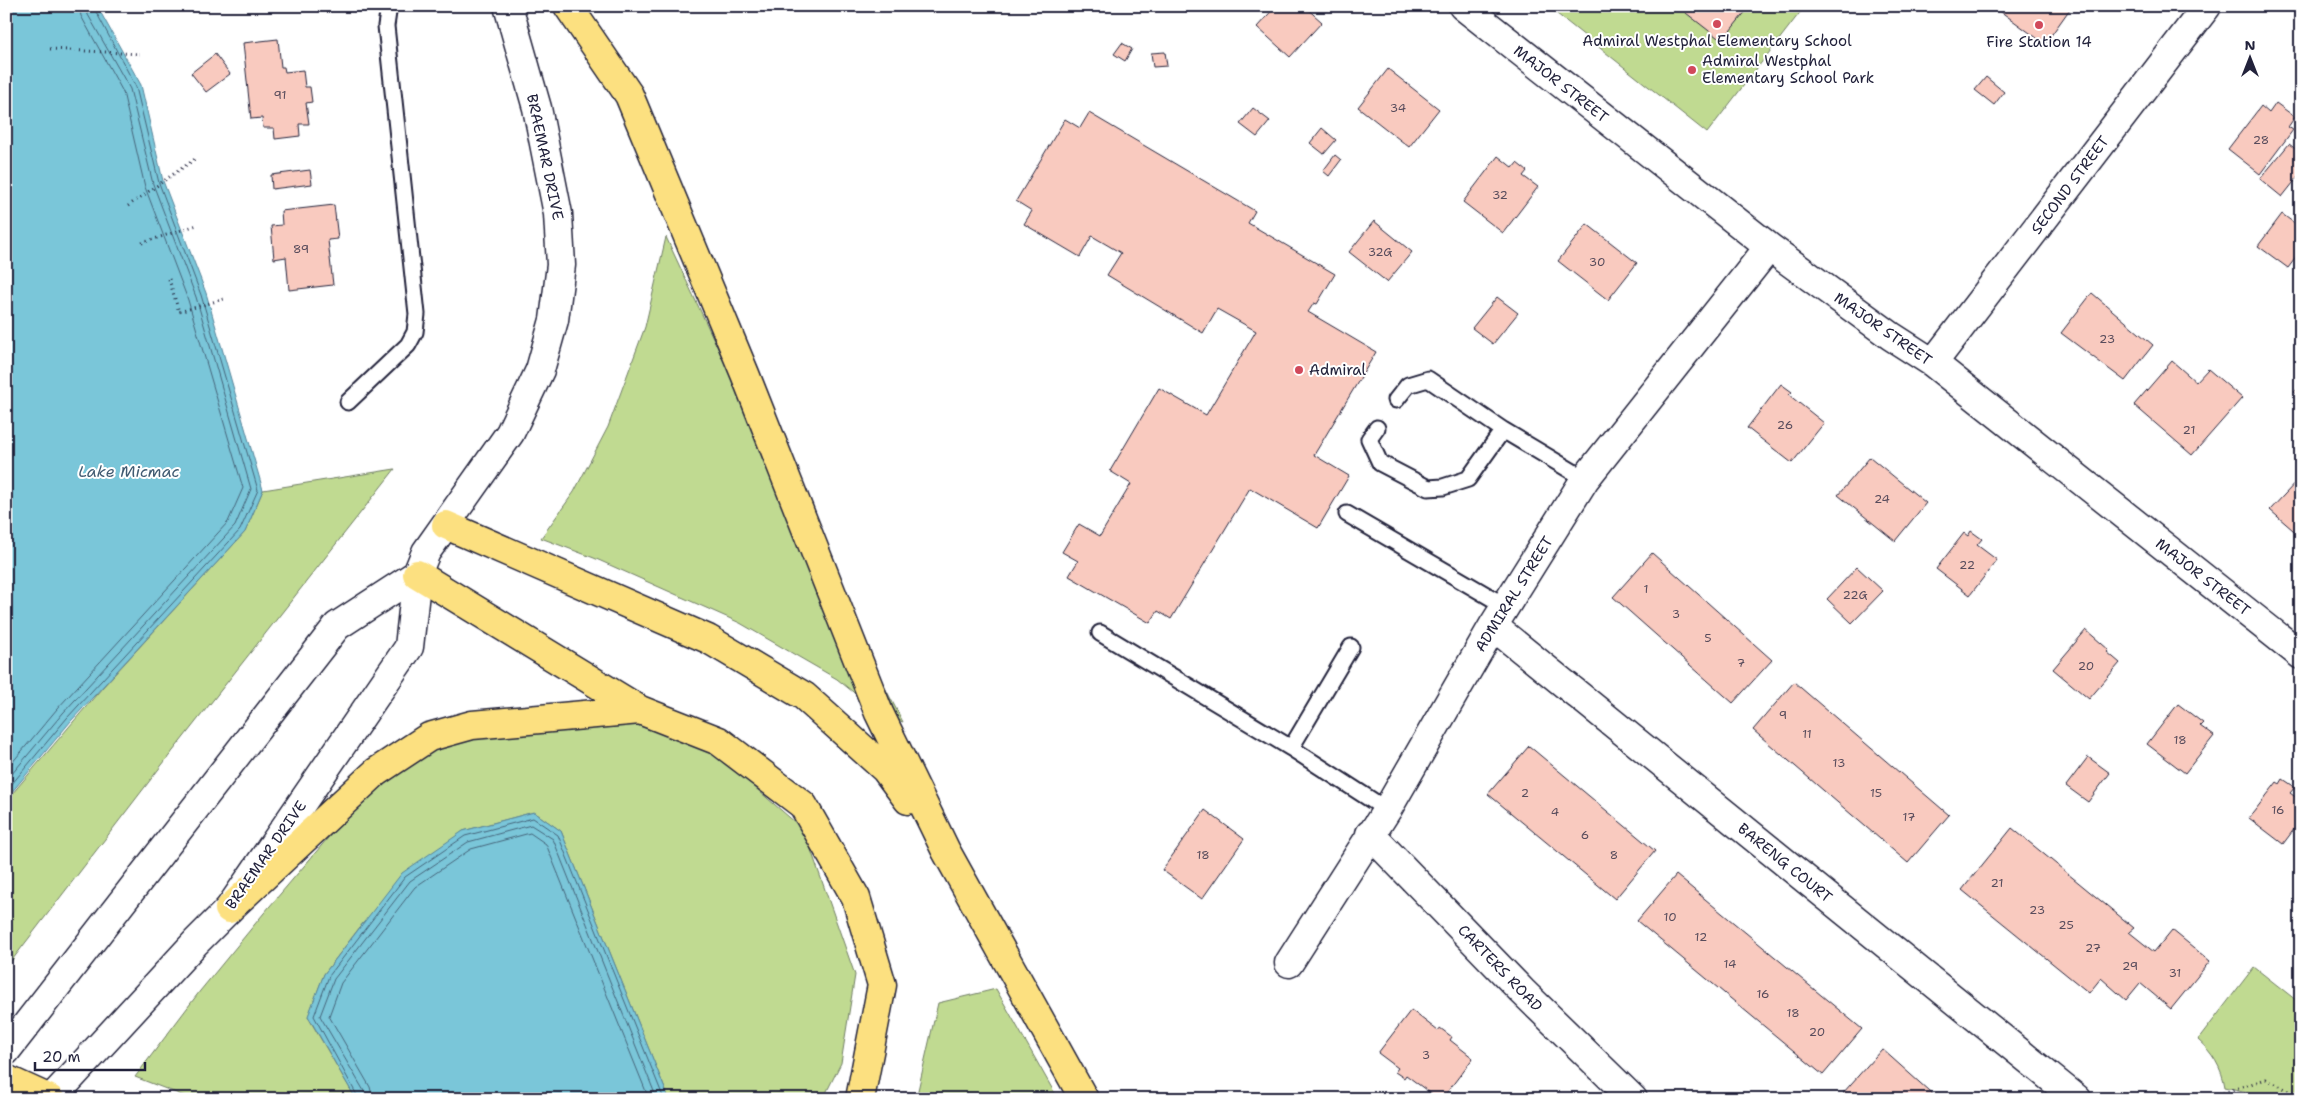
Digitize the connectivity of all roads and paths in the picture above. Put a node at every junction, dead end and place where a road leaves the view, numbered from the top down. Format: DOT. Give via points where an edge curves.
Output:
graph roads {
  1 [pos="389,6"];
  2 [pos="508,6"];
  3 [pos="568,6"];
  4 [pos="1463,6"];
  5 [pos="2207,6"];
  6 [pos="50,49"];
  7 [pos="140,54"];
  8 [pos="195,159"];
  9 [pos="128,206"];
  10 [pos="198,225"];
  11 [pos="142,243"];
  12 [pos="1769,247"];
  13 [pos="169,279"];
  14 [pos="227,298"];
  15 [pos="1934,363"];
  16 [pos="1396,400"];
  17 [pos="348,402"];
  18 [pos="1376,428"];
  19 [pos="1502,430"];
  20 [pos="1585,479"];
  21 [pos="1347,514"];
  22 [pos="446,525"];
  23 [pos="417,574"];
  24 [pos="1500,617"];
  25 [pos="1100,633"];
  26 [pos="1351,647"];
  27 [pos="2301,655"];
  28 [pos="640,710"];
  29 [pos="1291,748"];
  30 [pos="1387,810"];
  31 [pos="1370,834"];
  32 [pos="946,851"];
  33 [pos="229,909"];
  34 [pos="1289,963"];
  35 [pos="6,1051"];
  36 [pos="6,1079"];
  37 [pos="2301,1097"];
  38 [pos="50,1099"];
  39 [pos="860,1099"];
  40 [pos="1084,1099"];
  41 [pos="1632,1099"];
  42 [pos="2077,1099"];
  43 [pos="2204,1099"];
  1 -- 17 [label="lane" via="386,26 417,314 415,332 408,345"];
  2 -- 22 [label="street, BRAEMAR DRIVE" via="536,108 558,214 559,284 554,320 540,370 510,433"];
  3 -- 32 [label="main road" via="629,95 745,374 879,713"];
  4 -- 12 [label="street, MAJOR STREET"];
  5 -- 15 [label="street, SECOND STREET"];
  6 -- 7 [label="path"];
  8 -- 9 [label="path"];
  10 -- 11 [label="path"];
  12 -- 15 [label="street, MAJOR STREET" via="1891,336"];
  12 -- 20 [label="street, ADMIRAL STREET"];
  13 -- 14 [label="path" via="179,312"];
  15 -- 27 [label="street, MAJOR STREET"];
  16 -- 19 [label="lane" via="1408,385 1428,379"];
  18 -- 19 [label="lane" via="1369,439 1380,463 1428,488 1468,479"];
  19 -- 20 [label="lane"];
  20 -- 24 [label="street, ADMIRAL STREET"];
  21 -- 24 [label="lane"];
  22 -- 23 [label="street, BRAEMAR DRIVE" via="426,552"];
  22 -- 32 [label="main road" via="708,639 804,696 885,769"];
  23 -- 28 [label="main road"];
  23 -- 33 [label="street, BRAEMAR DRIVE" via="409,647"];
  23 -- 35 [label="street" via="337,626"];
  24 -- 30 [label="street, ADMIRAL STREET"];
  24 -- 42 [label="street, BARENG COURT"];
  25 -- 29 [label="lane"];
  26 -- 29 [label="lane"];
  28 -- 33 [label="main road" via="472,725 429,738 376,772"];
  28 -- 39 [label="main road" via="719,740 803,805 856,898 882,985"];
  29 -- 30 [label="lane"];
  30 -- 31 [label="street, ADMIRAL STREET"];
  31 -- 34 [label="street, ADMIRAL STREET"];
  31 -- 41 [label="street, CARTERS ROAD"];
  32 -- 40 [label="main road"];
  33 -- 38 [label="street, BRAEMAR DRIVE"];
  36 -- 38 [label="main road"];
  37 -- 43 [label="path" via="2266,1079"];
}
